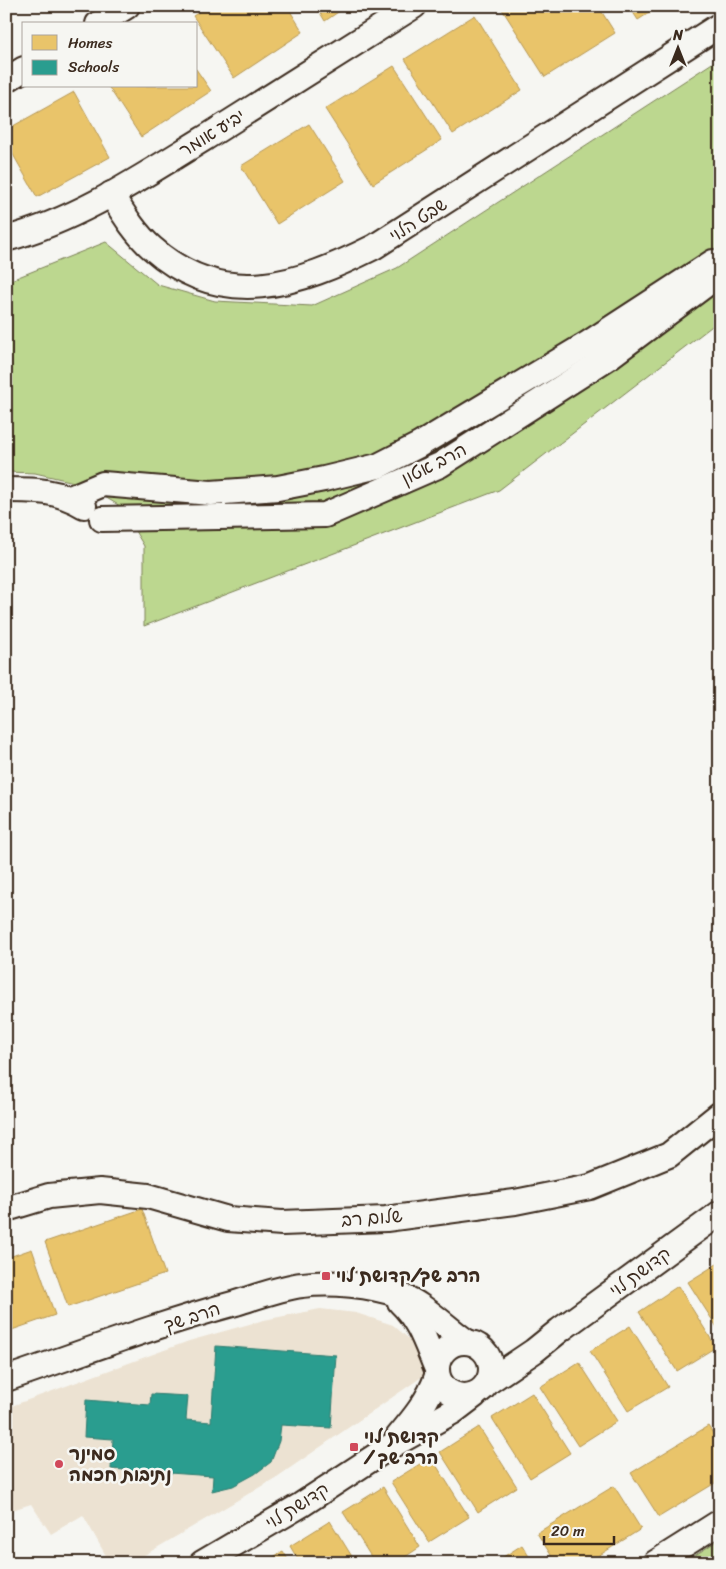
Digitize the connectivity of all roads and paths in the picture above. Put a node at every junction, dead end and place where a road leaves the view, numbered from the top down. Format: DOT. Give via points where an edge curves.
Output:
graph roads {
  1 [pos="127,6"];
  2 [pos="412,8"];
  3 [pos="101,22"];
  4 [pos="720,25"];
  5 [pos="22,70"];
  6 [pos="6,80"];
  7 [pos="111,194"];
  8 [pos="6,239"];
  9 [pos="720,268"];
  10 [pos="720,274"];
  11 [pos="6,490"];
  12 [pos="70,498"];
  13 [pos="720,1114"];
  14 [pos="6,1209"];
  15 [pos="720,1213"];
  16 [pos="382,1290"];
  17 [pos="560,1330"];
  18 [pos="475,1345"];
  19 [pos="437,1372"];
  20 [pos="6,1380"];
  21 [pos="481,1389"];
  22 [pos="391,1446"];
  23 [pos="720,1522"];
  24 [pos="202,1563"];
  25 [pos="655,1563"];
  1 -- 3 [label="street"];
  2 -- 7 [label="street, יביע אומר"];
  4 -- 7 [label="street, שבט הלוי" via="374,247 310,276 251,286 224,285 198,278 151,247 130,224"];
  5 -- 6 [label="street"];
  7 -- 8 [label="street, יביע אומר" via="48,224"];
  9 -- 12 [label="street" via="713,262 587,344 419,445 378,466 278,488 211,493 103,484"];
  10 -- 12 [label="street, הרב אטון" via="609,357 440,464 325,515 108,526"];
  11 -- 12 [label="street" via="52,492"];
  13 -- 14 [label="street, שלום רב" via="669,1155 590,1187 515,1202 386,1219 282,1223 228,1219 148,1196 100,1191 50,1196"];
  15 -- 17 [label="street, קדושת לוי"];
  16 -- 18 [label="street, הרב שך" via="411,1300"];
  16 -- 19 [label="street" via="398,1299 410,1312"];
  16 -- 20 [label="street, הרב שך" via="358,1284 301,1284 211,1310"];
  17 -- 18 [label="street, קדושת לוי" via="519,1348 502,1350"];
  17 -- 21 [label="street, קדושת לוי"];
  18 -- 19 [label="street" via="458,1342 450,1346 438,1359"];
  18 -- 21 [label="street" via="488,1356 491,1364 491,1373"];
  19 -- 21 [label="street" via="441,1385 456,1396 466,1397"];
  19 -- 22 [label="street, קדושת לוי" via="428,1398"];
  21 -- 22 [label="street, קדושת לוי" via="454,1411"];
  22 -- 24 [label="street, קדושת לוי" via="301,1505"];
  23 -- 25 [label="street"];
}
